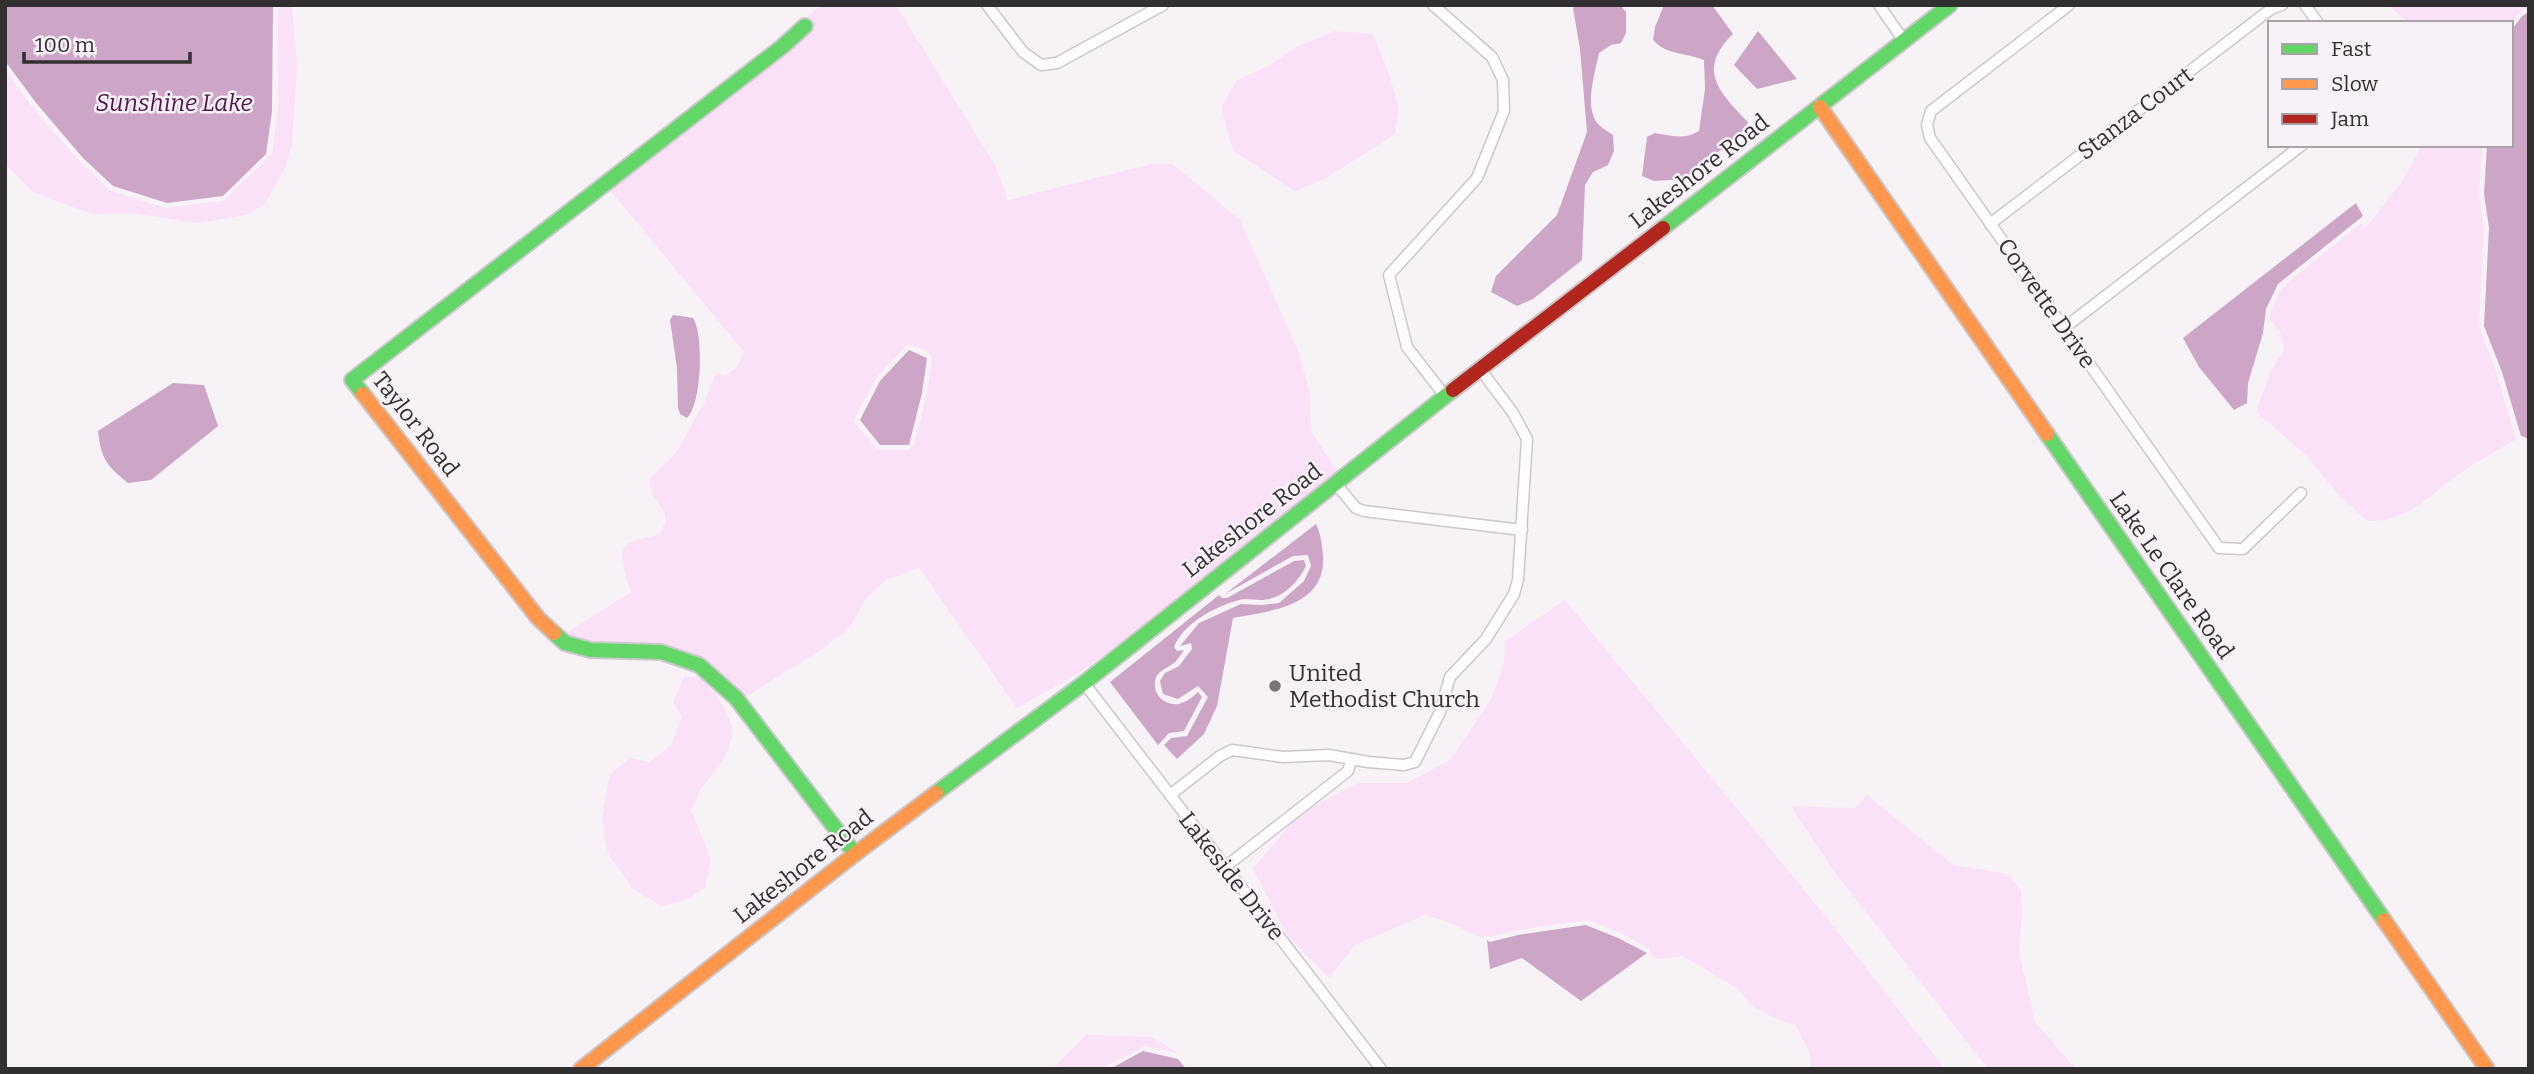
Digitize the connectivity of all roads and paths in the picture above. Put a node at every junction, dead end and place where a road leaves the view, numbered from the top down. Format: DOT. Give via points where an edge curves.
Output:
graph roads {
  1 [pos="987,5"];
  2 [pos="1163,5"];
  3 [pos="1433,5"];
  4 [pos="1879,5"];
  5 [pos="1950,5"];
  6 [pos="2069,5"];
  7 [pos="2282,5"];
  8 [pos="2305,5"];
  9 [pos="2317,21"];
  10 [pos="804,26"];
  11 [pos="1904,41"];
  12 [pos="1820,107"];
  13 [pos="2299,147"];
  14 [pos="1990,224"];
  15 [pos="2064,328"];
  16 [pos="1480,369"];
  17 [pos="1445,396"];
  18 [pos="1335,483"];
  19 [pos="2301,493"];
  20 [pos="1522,530"];
  21 [pos="1084,683"];
  22 [pos="1352,759"];
  23 [pos="1170,795"];
  24 [pos="856,855"];
  25 [pos="1225,867"];
  26 [pos="581,1069"];
  27 [pos="1381,1069"];
  28 [pos="2487,1069"];
  1 -- 2 [label="street" via="1023,52 1041,65 1057,63"];
  3 -- 17 [label="street" via="1492,57 1503,80 1504,111 1477,178 1389,275 1407,347"];
  4 -- 11 [label="street"];
  5 -- 11 [label="street, Lakeshore Road"];
  6 -- 14 [label="street, Corvette Drive" via="1931,111 1930,138"];
  7 -- 14 [label="street, Stanza Court"];
  8 -- 9 [label="street"];
  10 -- 24 [label="street, Taylor Road" via="352,380 538,618 565,643 591,650 661,652 699,665 736,698"];
  11 -- 12 [label="street, Lakeshore Road"];
  12 -- 16 [label="street, Lakeshore Road"];
  12 -- 28 [label="street, Lake Le Clare Road"];
  13 -- 15 [label="street"];
  14 -- 15 [label="street, Corvette Drive"];
  15 -- 19 [label="street, Corvette Drive" via="2219,548 2244,549"];
  16 -- 17 [label="street, Lakeshore Road"];
  16 -- 20 [label="street" via="1527,439"];
  17 -- 18 [label="street, Lakeshore Road"];
  18 -- 20 [label="street" via="1364,511"];
  18 -- 21 [label="street, Lakeshore Road"];
  20 -- 22 [label="street" via="1514,594 1486,639 1450,677 1440,712 1415,762 1404,765"];
  21 -- 23 [label="street, Lakeside Drive"];
  21 -- 24 [label="street, Lakeshore Road"];
  22 -- 23 [label="street" via="1232,750"];
  22 -- 25 [label="street" via="1348,771"];
  23 -- 25 [label="street, Lakeside Drive"];
  24 -- 26 [label="street, Lakeshore Road"];
  25 -- 27 [label="street, Lakeside Drive"];
}
